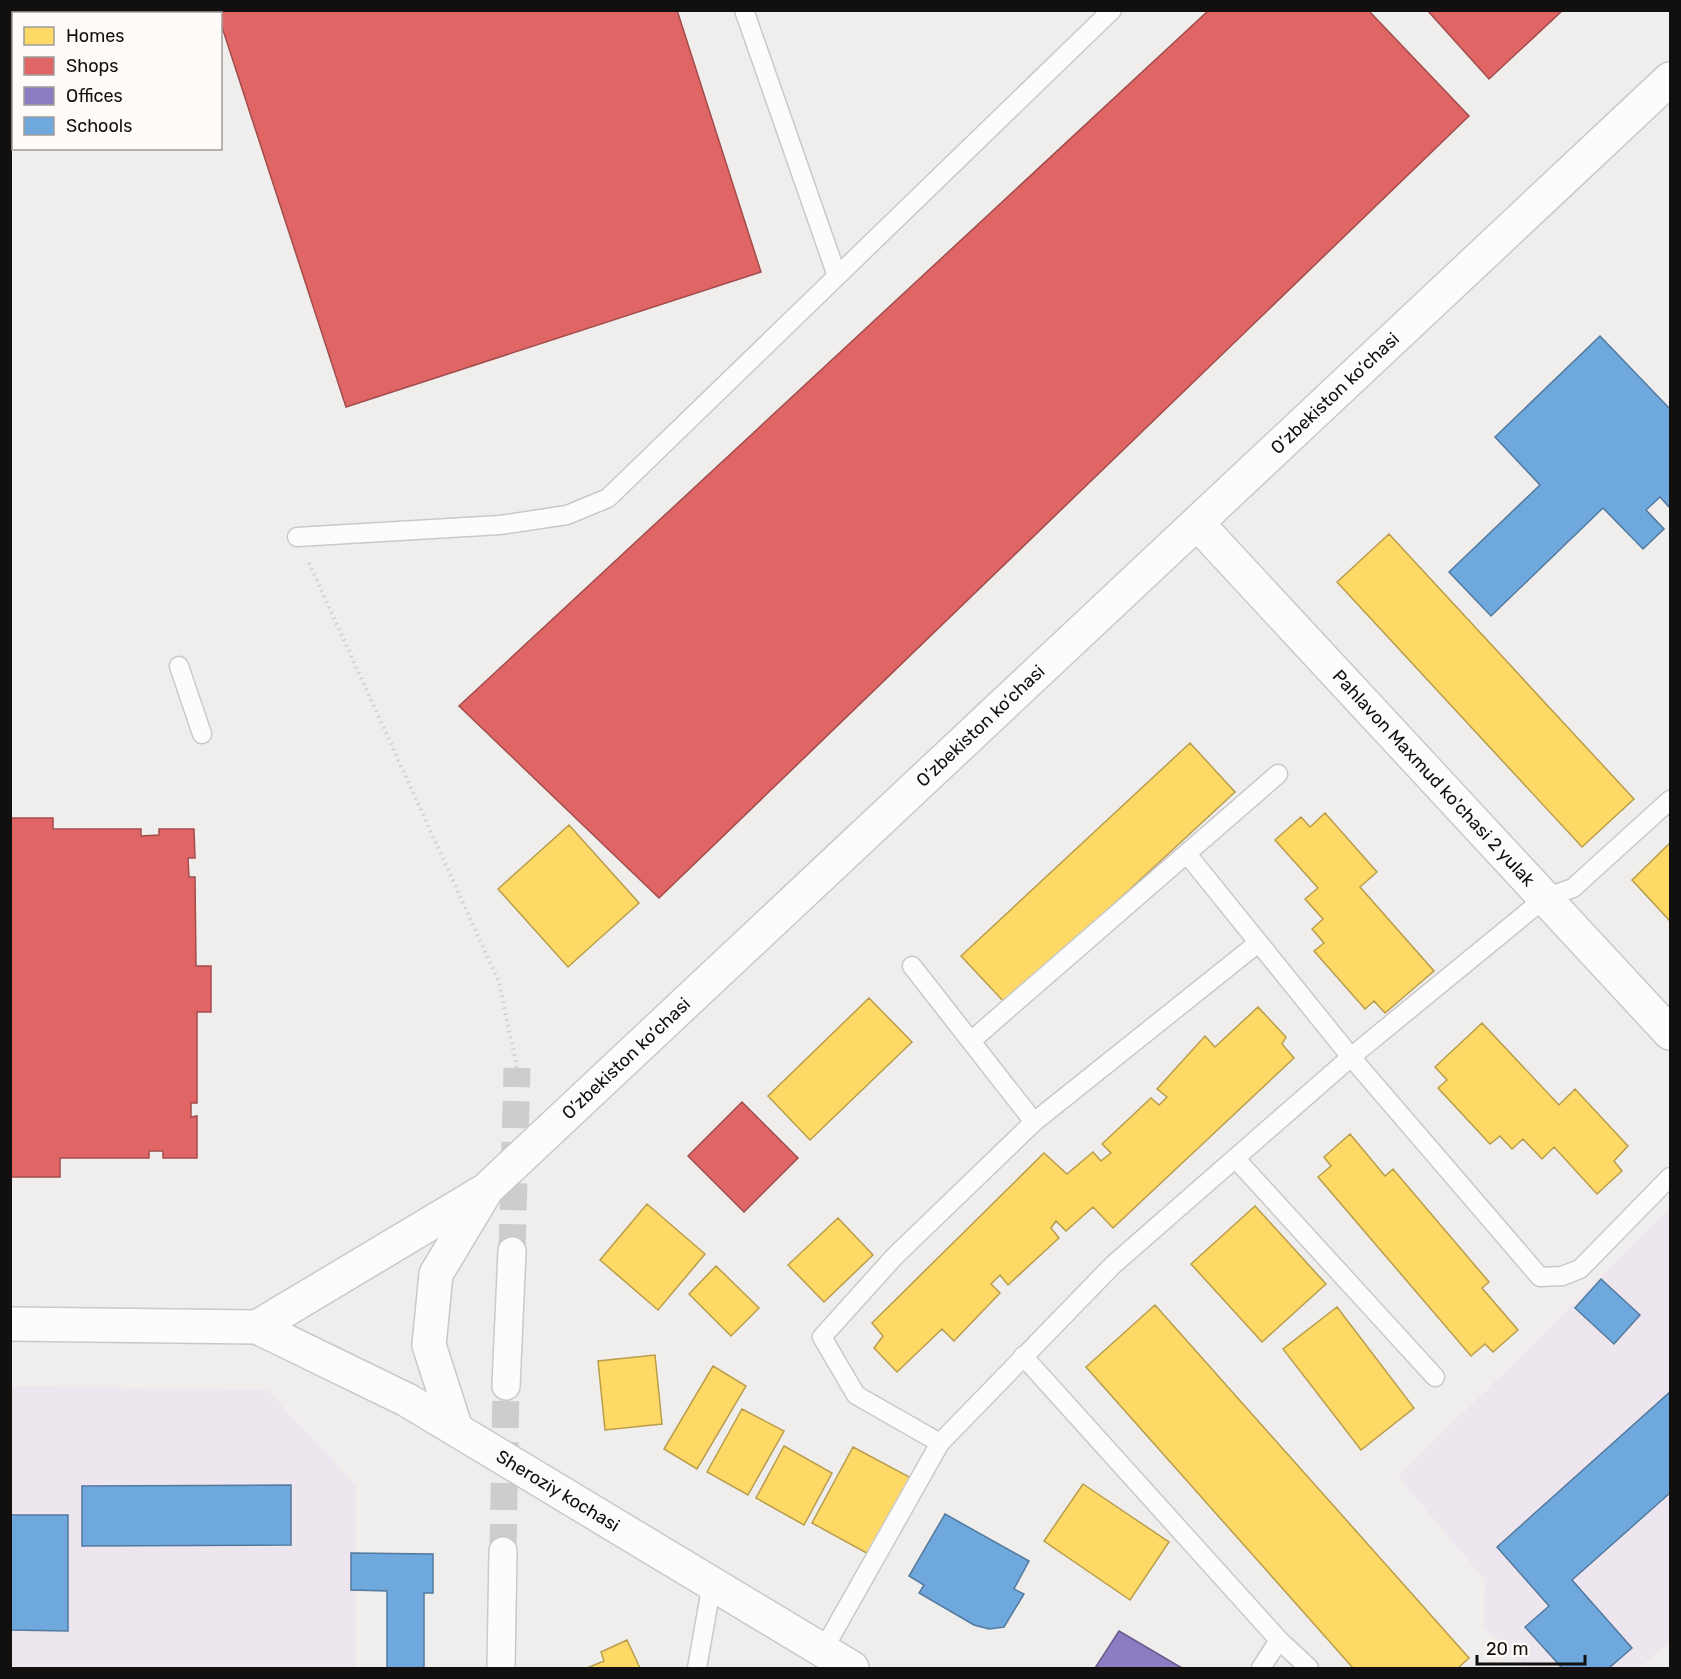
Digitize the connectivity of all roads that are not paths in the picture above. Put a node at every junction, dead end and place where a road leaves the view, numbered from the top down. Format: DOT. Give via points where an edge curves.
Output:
graph roads {
  1 [pos="744,10"];
  2 [pos="1112,10"];
  3 [pos="1671,79"];
  4 [pos="837,276"];
  5 [pos="1197,523"];
  6 [pos="297,537"];
  7 [pos="179,666"];
  8 [pos="202,734"];
  9 [pos="1278,774"];
  10 [pos="1671,800"];
  11 [pos="1187,854"];
  12 [pos="1545,898"];
  13 [pos="1258,943"];
  14 [pos="912,966"];
  15 [pos="1671,1034"];
  16 [pos="971,1041"];
  17 [pos="1351,1057"];
  18 [pos="1034,1122"];
  19 [pos="1236,1158"];
  20 [pos="1671,1177"];
  21 [pos="486,1190"];
  22 [pos="512,1251"];
  23 [pos="10,1324"];
  24 [pos="257,1327"];
  25 [pos="1023,1356"];
  26 [pos="1435,1377"];
  27 [pos="506,1386"];
  28 [pos="456,1429"];
  29 [pos="940,1443"];
  30 [pos="503,1551"];
  31 [pos="712,1583"];
  32 [pos="1279,1640"];
  33 [pos="822,1652"];
  34 [pos="501,1668"];
  35 [pos="698,1668"];
  36 [pos="852,1668"];
  37 [pos="1261,1668"];
  38 [pos="1308,1668"];
  1 -- 4 [label="lane"];
  2 -- 4 [label="lane"];
  3 -- 5 [label="street, O’zbekiston ko‘chasi"];
  4 -- 6 [label="lane" via="608,498 567,515 500,525"];
  5 -- 12 [label="street, Pahlavon Maxmud ko'chasi 2 yulak"];
  5 -- 21 [label="street, O’zbekiston ko‘chasi"];
  7 -- 8 [label="lane"];
  9 -- 11 [label="lane"];
  10 -- 12 [label="lane" via="1573,888"];
  11 -- 13 [label="lane"];
  11 -- 16 [label="lane"];
  12 -- 15 [label="street, Pahlavon Maxmud ko'chasi 2 yulak"];
  12 -- 17 [label="lane"];
  13 -- 17 [label="lane"];
  13 -- 18 [label="lane"];
  14 -- 16 [label="lane"];
  16 -- 18 [label="lane"];
  17 -- 19 [label="lane"];
  17 -- 20 [label="lane" via="1540,1277 1562,1276 1581,1269"];
  18 -- 29 [label="lane" via="895,1256 822,1337 856,1395"];
  19 -- 25 [label="lane" via="1113,1265"];
  19 -- 26 [label="lane"];
  21 -- 24 [label="street, O’zbekiston ko‘chasi"];
  21 -- 28 [label="street" via="436,1274 429,1345"];
  22 -- 27 [label="street"];
  23 -- 24 [label="street"];
  24 -- 28 [label="street, Sheroziy kochasi" via="407,1400"];
  25 -- 29 [label="lane"];
  25 -- 32 [label="lane"];
  28 -- 31 [label="street, Sheroziy kochasi"];
  29 -- 33 [label="lane"];
  30 -- 34 [label="street"];
  31 -- 33 [label="street, Sheroziy kochasi"];
  31 -- 35 [label="lane"];
  32 -- 37 [label="lane"];
  32 -- 38 [label="lane"];
  33 -- 36 [label="street, Sheroziy kochasi"];
}
